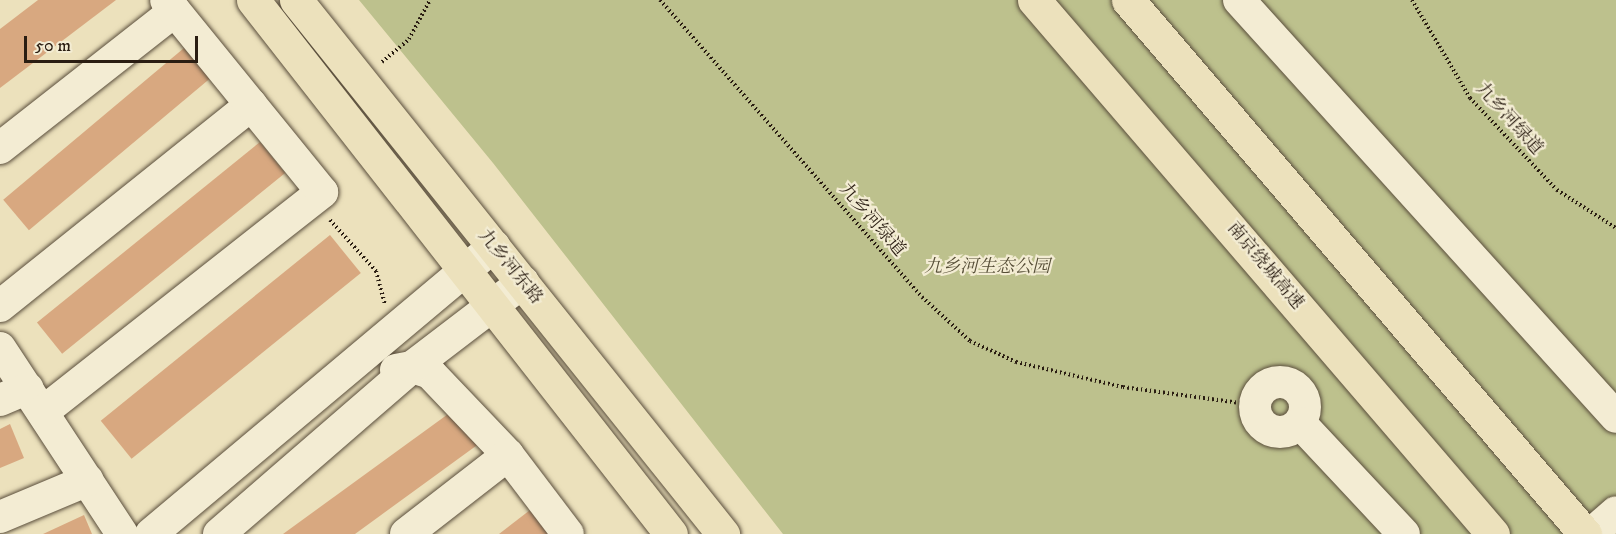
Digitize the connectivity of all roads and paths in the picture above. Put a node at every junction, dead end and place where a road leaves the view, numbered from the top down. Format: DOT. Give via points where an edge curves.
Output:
graph roads {
  1 [pos="253,0"];
  2 [pos="296,0"];
  3 [pos="430,0"];
  4 [pos="660,0"];
  5 [pos="1034,0"];
  6 [pos="1128,0"];
  7 [pos="1239,0"];
  8 [pos="1412,0"];
  9 [pos="170,5"];
  10 [pos="360,80"];
  11 [pos="251,105"];
  12 [pos="0,148"];
  13 [pos="307,206"];
  14 [pos="1616,228"];
  15 [pos="494,246"];
  16 [pos="465,267"];
  17 [pos="522,282"];
  18 [pos="493,305"];
  19 [pos="0,306"];
  20 [pos="386,307"];
  21 [pos="371,347"];
  22 [pos="0,348"];
  23 [pos="412,366"];
  24 [pos="24,400"];
  25 [pos="1255,405"];
  26 [pos="1616,417"];
  27 [pos="508,455"];
  28 [pos="88,480"];
  29 [pos="1616,512"];
  30 [pos="0,517"];
  31 [pos="122,534"];
  32 [pos="151,534"];
  33 [pos="219,534"];
  34 [pos="405,534"];
  35 [pos="568,534"];
  36 [pos="671,534"];
  37 [pos="723,534"];
  38 [pos="1404,534"];
  39 [pos="1493,534"];
  40 [pos="1585,534"];
  41 [pos="1591,534"];
  1 -- 16 [label="main road, 九乡河东路"];
  2 -- 10 [label="main road, 九乡河东路"];
  3 -- 10 [label="path" via="409,39"];
  4 -- 25 [label="path, 九乡河绿道" via="922,297 970,341 1016,362 1123,387"];
  5 -- 39 [label="main road, 南京绕城高速"];
  6 -- 40 [label="main road"];
  7 -- 26 [label="street"];
  8 -- 14 [label="path, 九乡河绿道" via="1470,98 1557,190"];
  9 -- 11 [label="street"];
  9 -- 12 [label="street"];
  10 -- 15 [label="main road, 九乡河东路"];
  11 -- 13 [label="street" via="322,192"];
  11 -- 19 [label="street"];
  13 -- 20 [label="path" via="338,225 376,271"];
  13 -- 24 [label="street"];
  15 -- 16 [label="street"];
  15 -- 17 [label="main road, 九乡河东路"];
  16 -- 18 [label="main road, 九乡河东路"];
  16 -- 21 [label="street"];
  17 -- 18 [label="street"];
  17 -- 37 [label="main road, 九乡河东路"];
  18 -- 23 [label="street"];
  18 -- 36 [label="main road, 九乡河东路"];
  21 -- 23 [label="street" via="371,362 381,369 393,371"];
  21 -- 32 [label="street"];
  22 -- 24 [label="street"];
  23 -- 27 [label="street" via="430,373"];
  23 -- 33 [label="street"];
  24 -- 28 [label="street"];
  25 -- 38 [label="street" via="1258,420 1271,431 1287,432 1300,423"];
  27 -- 34 [label="street"];
  27 -- 35 [label="street"];
  28 -- 30 [label="street"];
  28 -- 31 [label="street"];
  29 -- 41 [label="street"];
}
